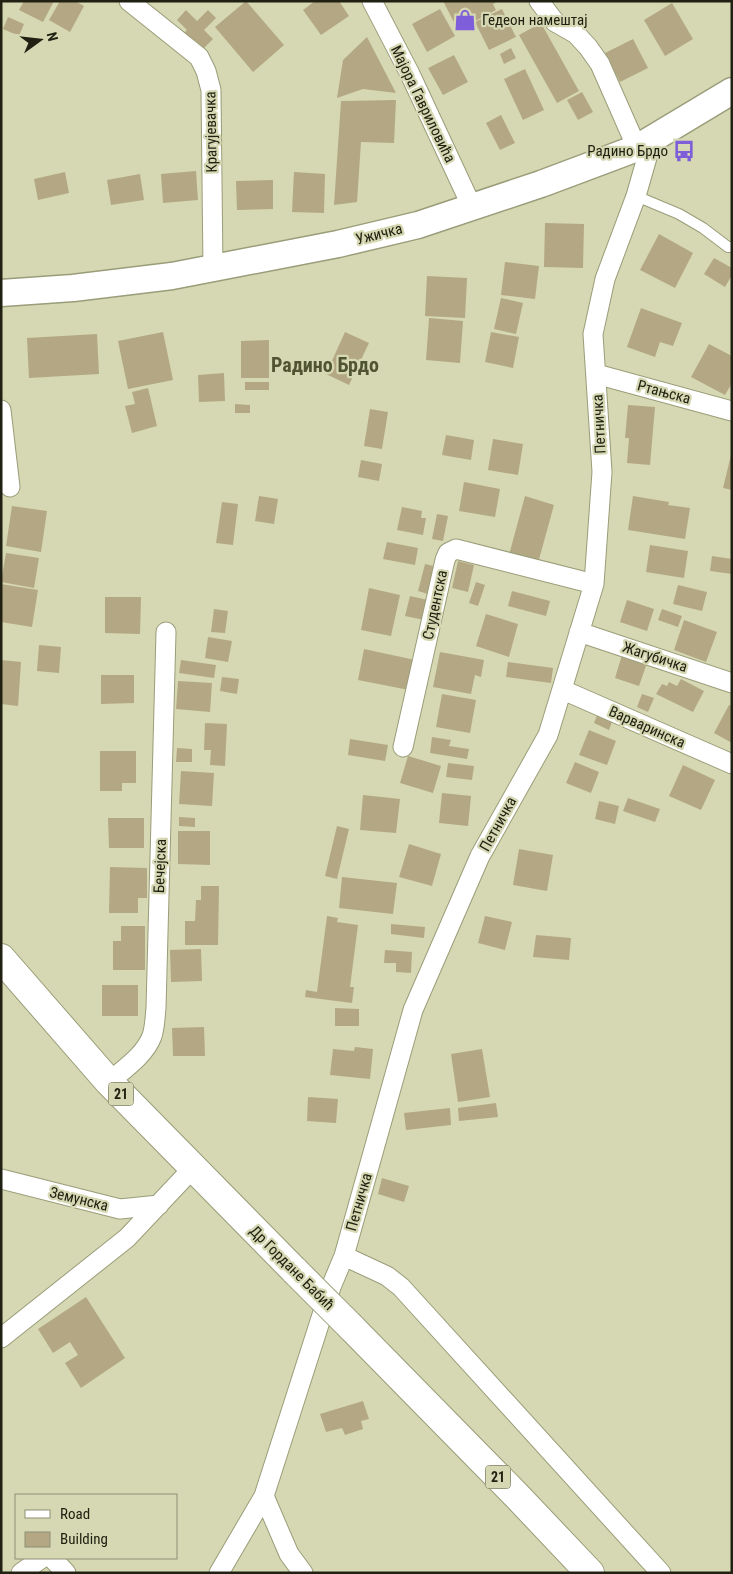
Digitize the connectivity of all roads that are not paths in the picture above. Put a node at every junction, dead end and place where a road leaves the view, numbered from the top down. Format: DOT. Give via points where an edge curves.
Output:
graph roads {
  1 [pos="129,1"];
  2 [pos="372,1"];
  3 [pos="539,1"];
  4 [pos="732,91"];
  5 [pos="644,144"];
  6 [pos="636,196"];
  7 [pos="472,207"];
  8 [pos="732,247"];
  9 [pos="213,269"];
  10 [pos="1,293"];
  11 [pos="596,374"];
  12 [pos="1,410"];
  13 [pos="732,410"];
  14 [pos="10,487"];
  15 [pos="594,584"];
  16 [pos="166,632"];
  17 [pos="579,632"];
  18 [pos="732,682"];
  19 [pos="563,690"];
  20 [pos="403,747"];
  21 [pos="732,764"];
  22 [pos="1,958"];
  23 [pos="109,1082"];
  24 [pos="193,1168"];
  25 [pos="1,1179"];
  26 [pos="158,1205"];
  27 [pos="344,1256"];
  28 [pos="1,1338"];
  29 [pos="264,1496"];
  30 [pos="41,1559"];
  31 [pos="53,1559"];
  32 [pos="21,1573"];
  33 [pos="66,1573"];
  34 [pos="218,1573"];
  35 [pos="303,1573"];
  36 [pos="590,1573"];
  37 [pos="661,1573"];
  1 -- 9 [label="street, Крагујевачка" via="199,57 206,71 211,90"];
  2 -- 7 [label="street, Мајора Гавриловића"];
  3 -- 5 [label="street" via="555,22 576,34 600,64"];
  4 -- 5 [label="main road, Ужичка"];
  5 -- 6 [label="street, Петничка"];
  5 -- 7 [label="main road, Ужичка"];
  6 -- 8 [label="lane" via="679,214"];
  6 -- 11 [label="street, Петничка" via="605,279 592,334"];
  7 -- 9 [label="main road, Ужичка" via="382,234"];
  9 -- 10 [label="main road, Ужичка" via="121,283"];
  11 -- 13 [label="street, Ртањска"];
  11 -- 15 [label="street, Петничка" via="602,472"];
  12 -- 14 [label="street"];
  15 -- 17 [label="street, Петничка"];
  15 -- 20 [label="street, Студентска" via="456,549 448,553"];
  16 -- 23 [label="street, Бечејска" via="156,1008 149,1042 136,1059"];
  17 -- 18 [label="street, Жагубичка"];
  17 -- 19 [label="street, Петничка"];
  19 -- 21 [label="street, Варваринска"];
  19 -- 27 [label="street, Петничка" via="548,735 480,856 413,1010"];
  22 -- 23 [label="main road, Др Гордане Бабић / 21"];
  23 -- 24 [label="main road, Др Гордане Бабић / 21"];
  24 -- 26 [label="street"];
  24 -- 36 [label="main road, Др Гордане Бабић / 21, bridge"];
  25 -- 26 [label="street, Земунска" via="120,1209"];
  26 -- 28 [label="street" via="127,1238"];
  27 -- 29 [label="street, Петничка" via="331,1287"];
  27 -- 37 [label="street" via="387,1276 401,1288"];
  29 -- 34 [label="street, Петничка"];
  29 -- 35 [label="street" via="289,1554"];
  30 -- 32 [label="street"];
  31 -- 33 [label="street"];
}
